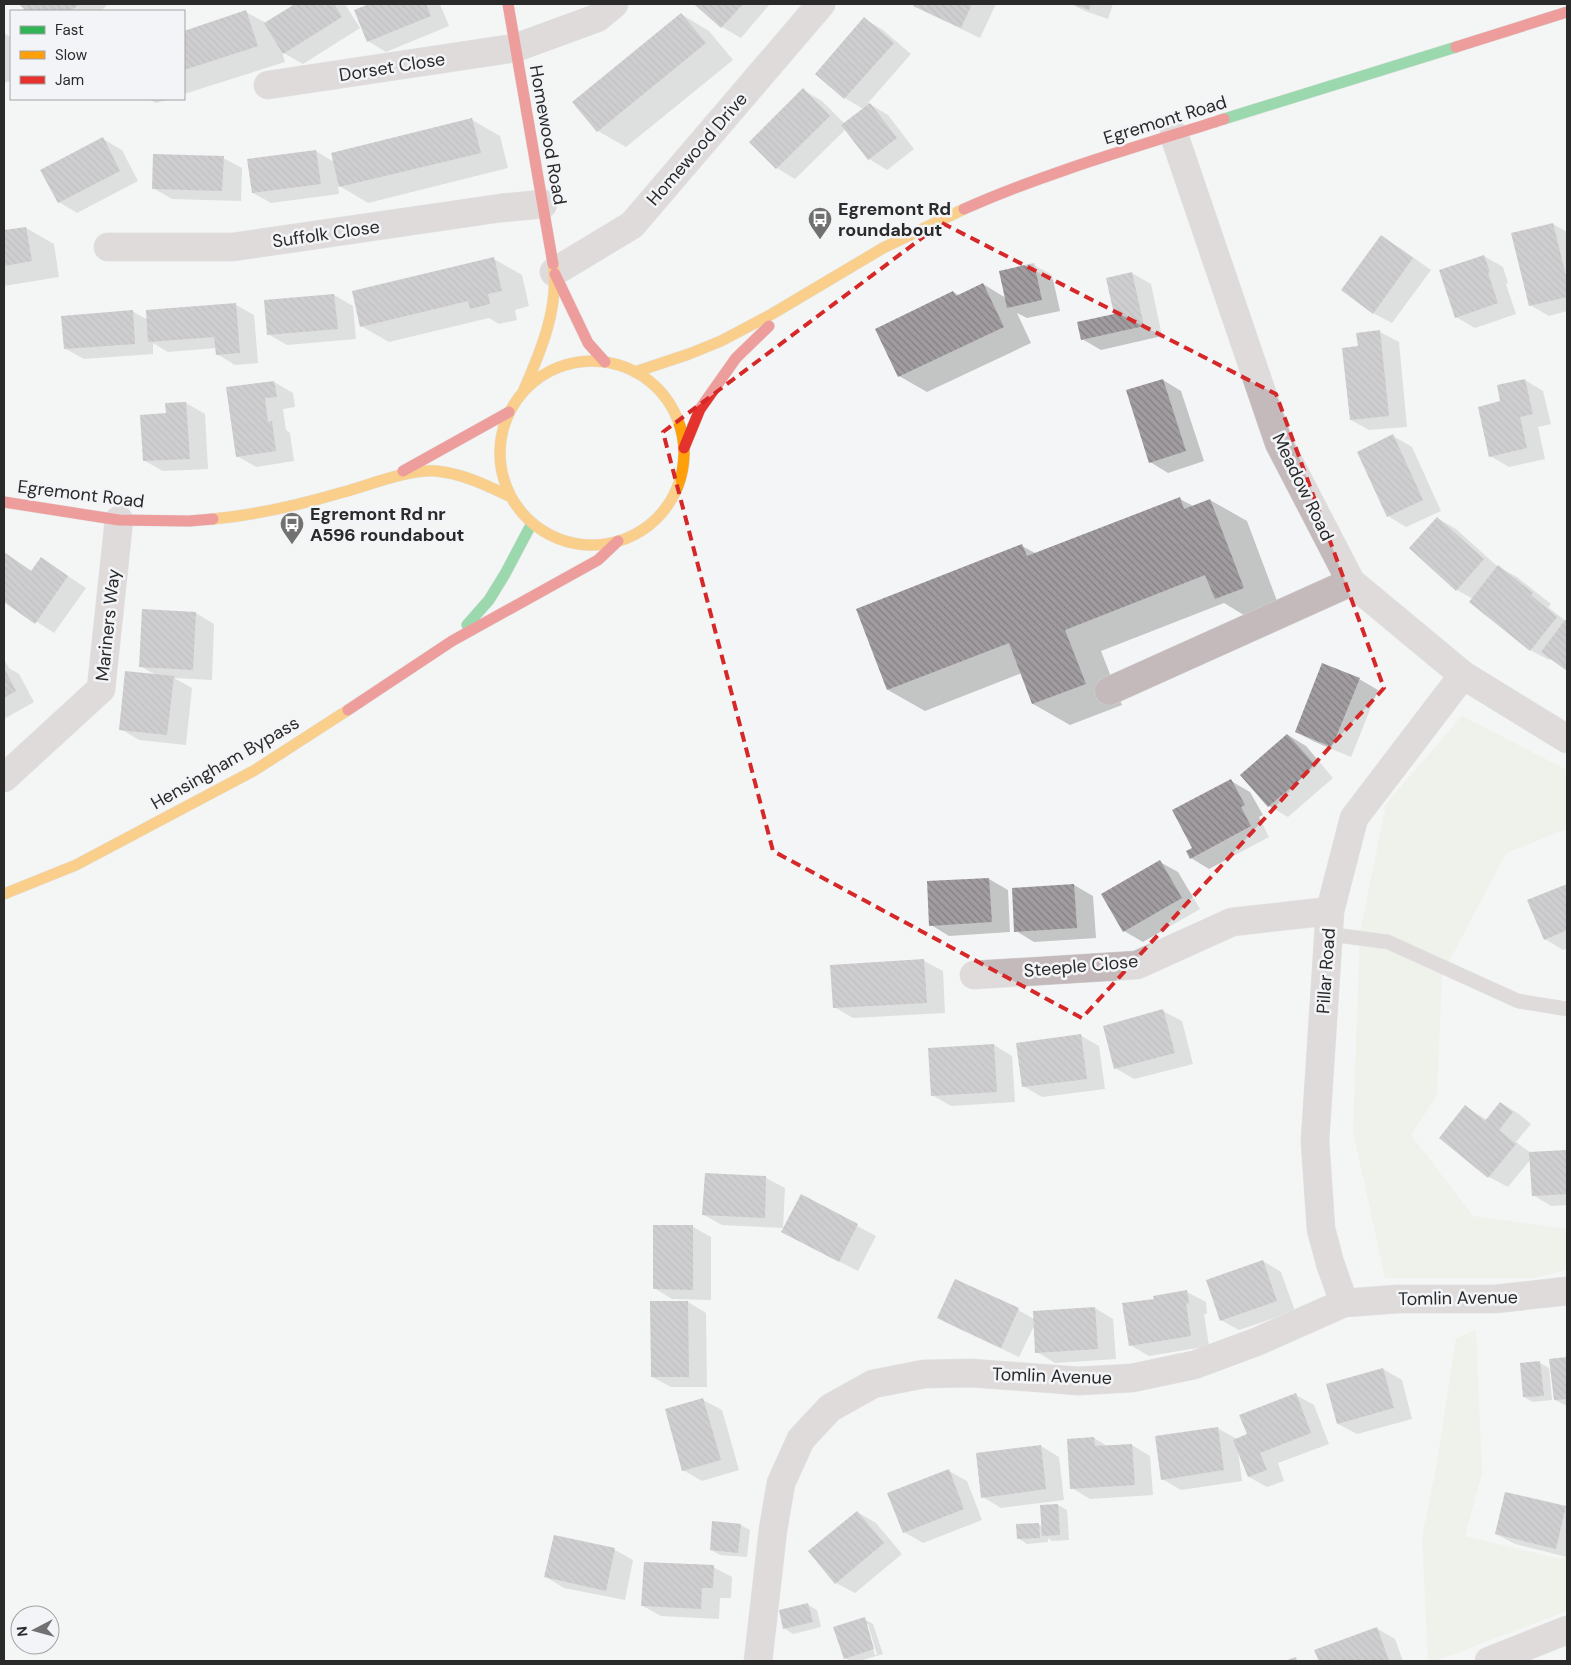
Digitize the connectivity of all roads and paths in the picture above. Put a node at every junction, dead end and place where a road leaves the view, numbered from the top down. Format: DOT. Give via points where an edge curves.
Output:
graph roads {
  1 [pos="508,4"];
  2 [pos="614,4"];
  3 [pos="821,4"];
  4 [pos="1567,12"];
  5 [pos="515,48"];
  6 [pos="268,85"];
  7 [pos="1174,135"];
  8 [pos="543,204"];
  9 [pos="108,247"];
  10 [pos="554,272"];
  11 [pos="791,304"];
  12 [pos="605,362"];
  13 [pos="635,372"];
  14 [pos="523,392"];
  15 [pos="509,412"];
  16 [pos="684,448"];
  17 [pos="389,478"];
  18 [pos="511,497"];
  19 [pos="4,502"];
  20 [pos="119,520"];
  21 [pos="532,523"];
  22 [pos="618,541"];
  23 [pos="1351,582"];
  24 [pos="452,641"];
  25 [pos="1463,675"];
  26 [pos="1108,691"];
  27 [pos="1567,739"];
  28 [pos="4,778"];
  29 [pos="4,894"];
  30 [pos="1329,922"];
  31 [pos="974,975"];
  32 [pos="1567,1008"];
  33 [pos="1567,1291"];
  34 [pos="1344,1303"];
  35 [pos="1567,1630"];
  36 [pos="758,1661"];
  37 [pos="1489,1661"];
  1 -- 5 [label="main road, Homewood Road"];
  2 -- 5 [label="street, Dorset Close" via="597,18"];
  3 -- 10 [label="street, Homewood Drive" via="632,225"];
  4 -- 7 [label="main road, Egremont Road"];
  5 -- 6 [label="street, Dorset Close"];
  5 -- 8 [label="main road, Homewood Road"];
  7 -- 11 [label="main road, Egremont Road" via="1041,178 976,203 854,264"];
  7 -- 23 [label="street, Meadow Road" via="1278,443"];
  8 -- 9 [label="street, Suffolk Close" via="233,247"];
  8 -- 10 [label="main road, Homewood Road"];
  10 -- 12 [label="main road" via="588,343"];
  10 -- 14 [label="main road" via="552,307 538,357"];
  11 -- 13 [label="main road" via="682,358"];
  11 -- 16 [label="main road" via="736,358 700,409"];
  12 -- 13 [label="main road"];
  12 -- 14 [label="main road" via="568,364 544,375"];
  13 -- 16 [label="main road" via="660,391 669,404 679,425"];
  14 -- 15 [label="main road"];
  15 -- 17 [label="main road"];
  15 -- 18 [label="main road" via="500,446 500,464"];
  16 -- 22 [label="main road" via="679,482 662,512 649,525"];
  17 -- 18 [label="main road" via="434,471 457,474 476,479"];
  17 -- 20 [label="main road, Egremont Road" via="300,505 261,513 189,521"];
  18 -- 21 [label="main road"];
  19 -- 20 [label="main road, Egremont Road"];
  20 -- 28 [label="street, Mariners Way" via="101,690"];
  21 -- 22 [label="main road" via="548,534 573,542 601,544"];
  21 -- 24 [label="main road, Hensingham Bypass" via="489,600"];
  22 -- 24 [label="main road, Hensingham Bypass" via="598,560"];
  23 -- 25 [label="street, Meadow Road"];
  23 -- 26 [label="street"];
  24 -- 29 [label="main road, Hensingham Bypass" via="254,770 76,865"];
  25 -- 27 [label="street, Meadow Road"];
  25 -- 30 [label="street, Pillar Road" via="1354,818"];
  30 -- 31 [label="street, Steeple Close" via="1232,922 1137,965"];
  30 -- 32 [label="lane" via="1388,942 1518,1001"];
  30 -- 34 [label="street, Pillar Road" via="1315,1141 1322,1229"];
  33 -- 34 [label="street, Tomlin Avenue" via="1495,1299 1398,1299"];
  34 -- 36 [label="street, Tomlin Avenue" via="1194,1365 1132,1378 1078,1381 971,1373 924,1374 873,1384 830,1408 801,1439 781,1483"];
  35 -- 37 [label="street"];
}
